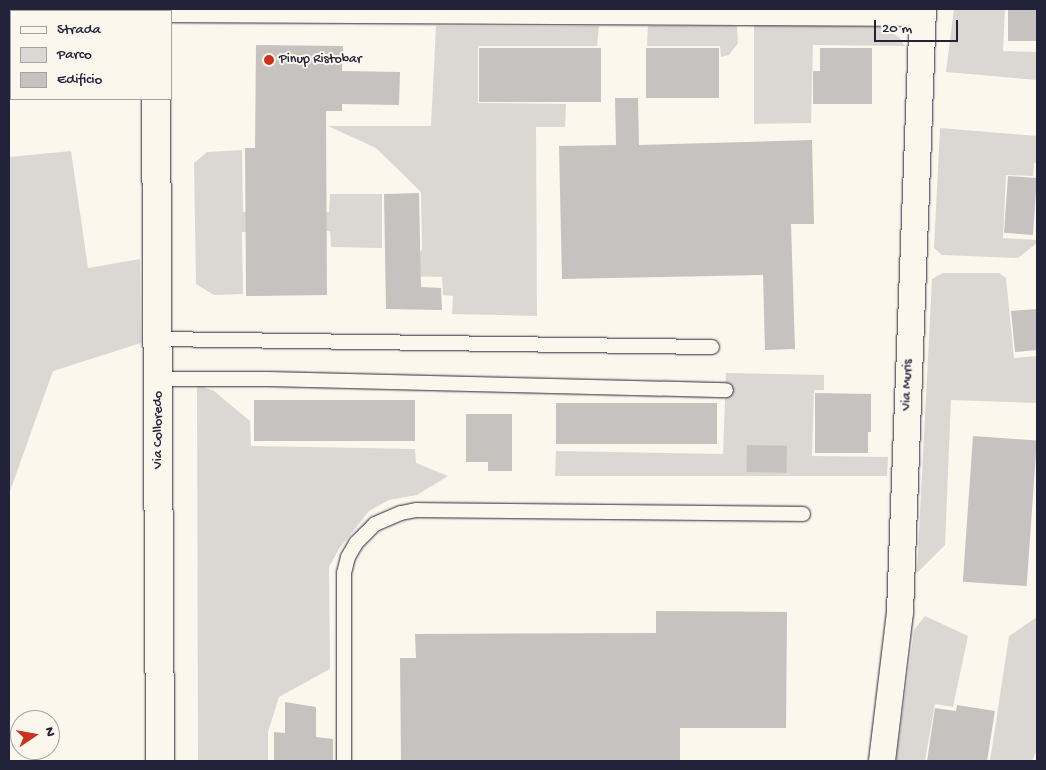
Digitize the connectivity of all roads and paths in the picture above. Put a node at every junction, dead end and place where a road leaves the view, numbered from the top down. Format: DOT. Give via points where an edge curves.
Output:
graph roads {
  1 [pos="172,10"];
  2 [pos="922,11"];
  3 [pos="156,100"];
  4 [pos="158,339"];
  5 [pos="712,347"];
  6 [pos="158,379"];
  7 [pos="726,390"];
  8 [pos="804,514"];
  9 [pos="160,761"];
  10 [pos="344,761"];
  11 [pos="882,761"];
  1 -- 2 [label="street"];
  2 -- 11 [label="street, Via Muris" via="900,612"];
  3 -- 4 [label="main road, Via Colloredo"];
  4 -- 5 [label="lane"];
  4 -- 6 [label="main road, Via Colloredo"];
  6 -- 7 [label="lane"];
  6 -- 9 [label="main road, Via Colloredo"];
  8 -- 10 [label="lane" via="417,510 375,524 356,543 344,573"];
}
